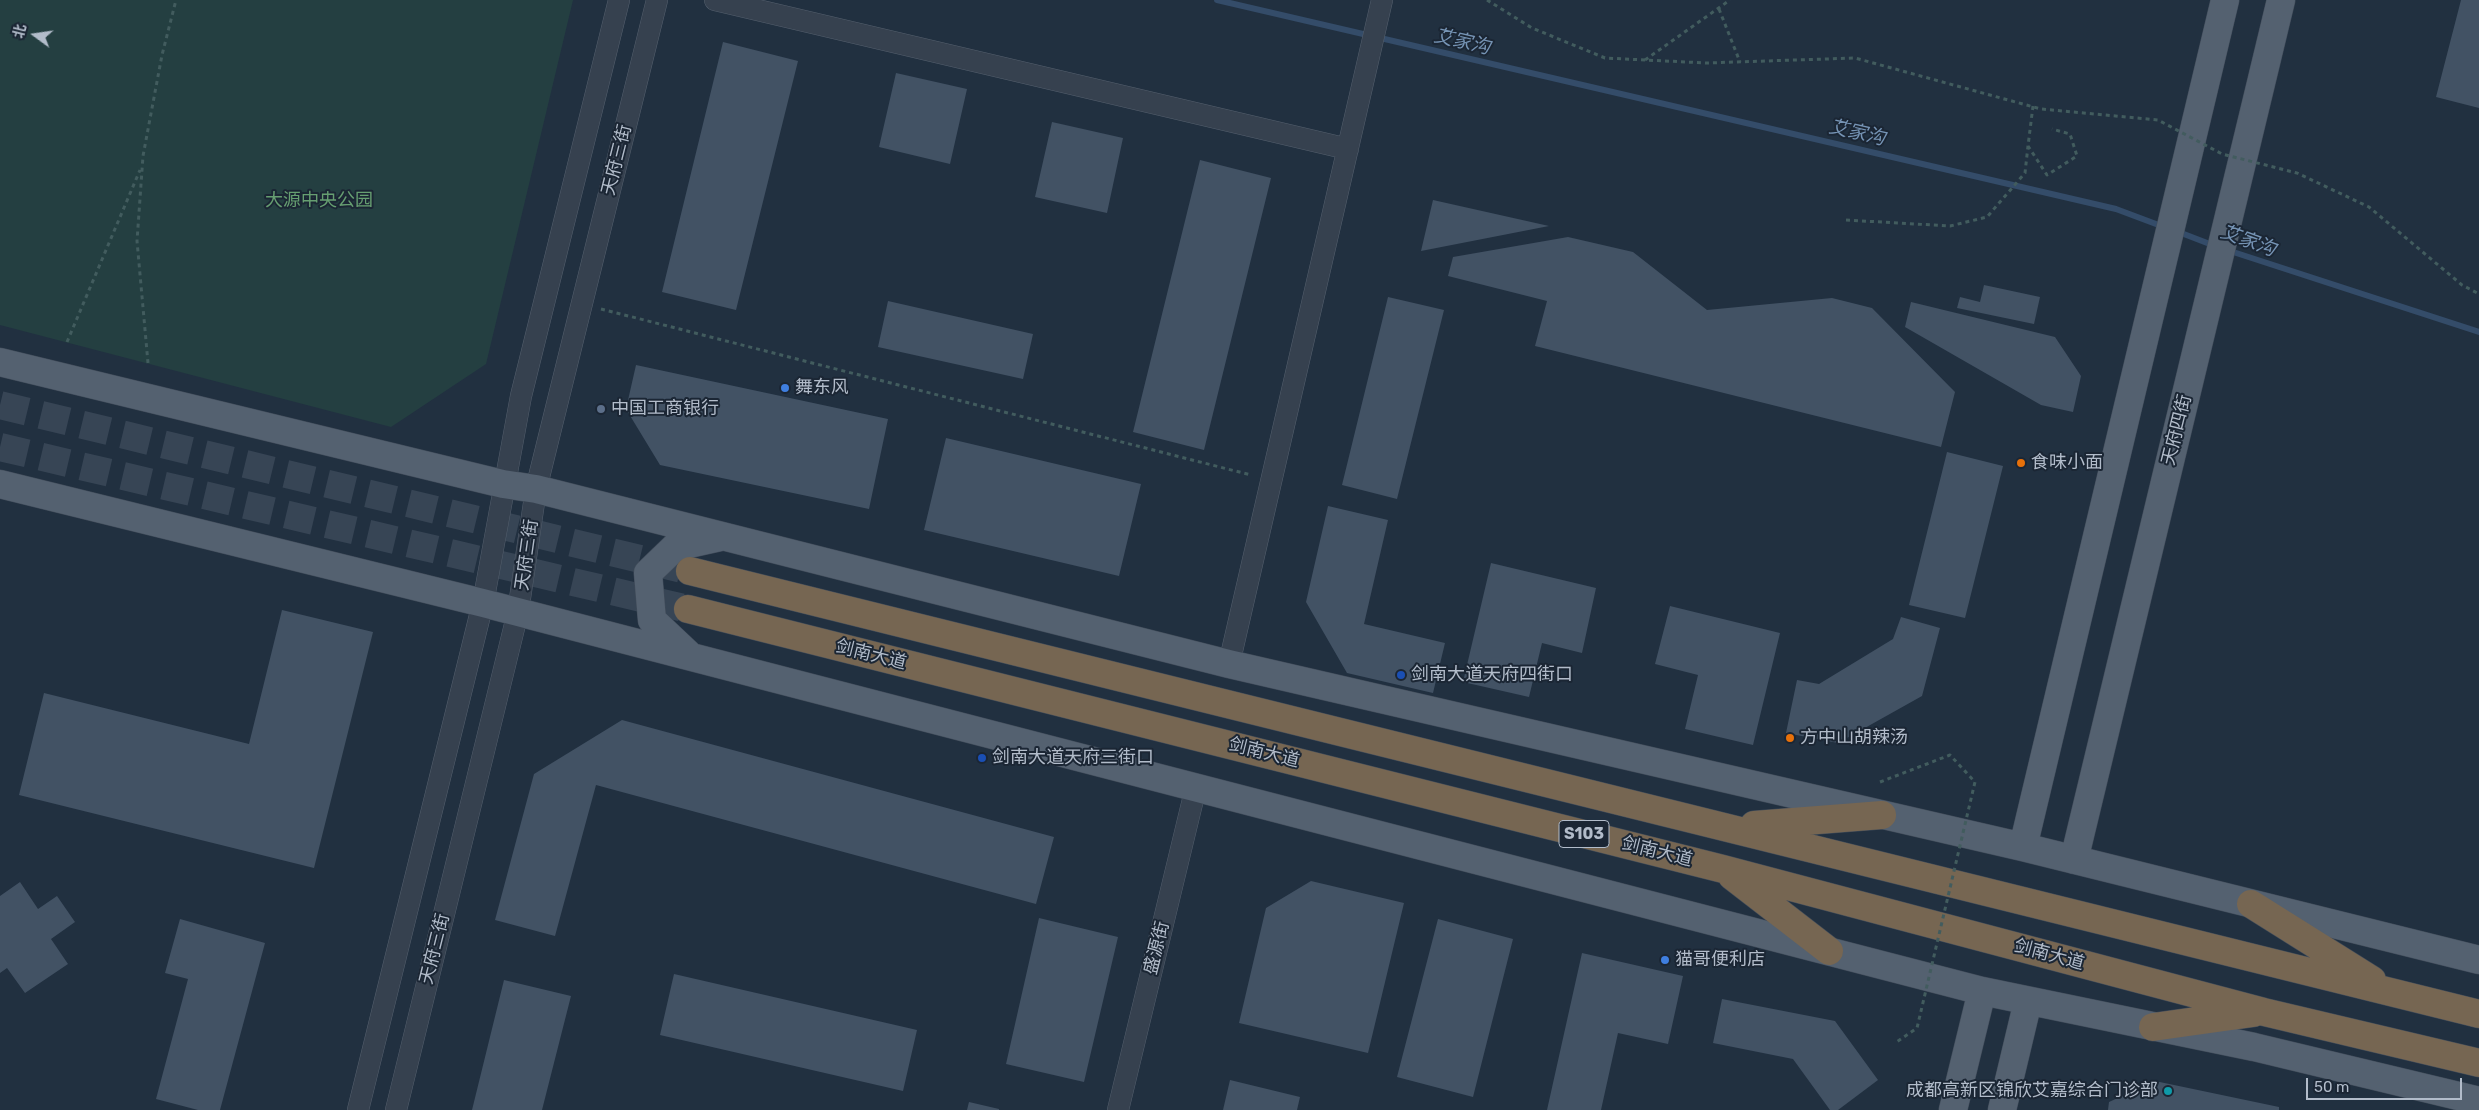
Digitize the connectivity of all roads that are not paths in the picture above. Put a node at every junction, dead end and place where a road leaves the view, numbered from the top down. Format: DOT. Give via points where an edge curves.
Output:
graph roads {
  1 [pos="619,0"];
  2 [pos="657,0"];
  3 [pos="715,0"];
  4 [pos="1382,0"];
  5 [pos="2225,0"];
  6 [pos="2281,0"];
  7 [pos="1348,149"];
  8 [pos="0,362"];
  9 [pos="0,484"];
  10 [pos="504,484"];
  11 [pos="536,489"];
  12 [pos="726,536"];
  13 [pos="690,571"];
  14 [pos="483,603"];
  15 [pos="688,609"];
  16 [pos="518,612"];
  17 [pos="690,656"];
  18 [pos="1229,664"];
  19 [pos="1196,786"];
  20 [pos="1882,815"];
  21 [pos="1730,827"];
  22 [pos="2023,847"];
  23 [pos="2074,860"];
  24 [pos="1723,868"];
  25 [pos="2251,904"];
  26 [pos="1829,951"];
  27 [pos="2479,960"];
  28 [pos="1982,991"];
  29 [pos="2392,993"];
  30 [pos="2028,1001"];
  31 [pos="2264,1012"];
  32 [pos="2479,1014"];
  33 [pos="2153,1027"];
  34 [pos="2479,1063"];
  35 [pos="2479,1101"];
  36 [pos="358,1110"];
  37 [pos="396,1110"];
  38 [pos="1118,1110"];
  39 [pos="1953,1110"];
  40 [pos="2002,1110"];
  1 -- 10 [label="street, 天府三街" via="521,396"];
  2 -- 11 [label="street, 天府三街"];
  3 -- 7 [label="street"];
  4 -- 7 [label="street"];
  5 -- 22 [label="main road"];
  6 -- 23 [label="main road, 天府四街"];
  7 -- 18 [label="street"];
  8 -- 10 [label="main road"];
  9 -- 14 [label="main road"];
  10 -- 11 [label="main road"];
  10 -- 14 [label="street, 天府三街"];
  11 -- 12 [label="main road"];
  11 -- 16 [label="street, 天府三街"];
  12 -- 17 [label="main road" via="676,547 648,573 652,620"];
  12 -- 18 [label="main road"];
  13 -- 21 [label="highway, S103"];
  14 -- 16 [label="main road"];
  14 -- 36 [label="street, 天府三街"];
  15 -- 24 [label="highway, 剑南大道 / S103"];
  16 -- 17 [label="main road"];
  16 -- 37 [label="street, 天府三街"];
  17 -- 19 [label="main road"];
  18 -- 20 [label="main road"];
  19 -- 26 [label="main road"];
  19 -- 38 [label="street, 盛源街"];
  20 -- 21 [label="highway"];
  20 -- 22 [label="main road"];
  21 -- 29 [label="highway, S103"];
  22 -- 23 [label="main road"];
  23 -- 25 [label="main road"];
  24 -- 26 [label="highway"];
  24 -- 31 [label="highway, 剑南大道 / S103"];
  25 -- 27 [label="main road"];
  25 -- 29 [label="highway"];
  26 -- 28 [label="main road"];
  28 -- 30 [label="main road"];
  28 -- 39 [label="main road"];
  29 -- 32 [label="highway, S103"];
  30 -- 33 [label="main road"];
  30 -- 40 [label="main road"];
  31 -- 33 [label="highway"];
  31 -- 34 [label="highway, 剑南大道 / S103"];
  33 -- 35 [label="main road" via="2254,1047"];
}
